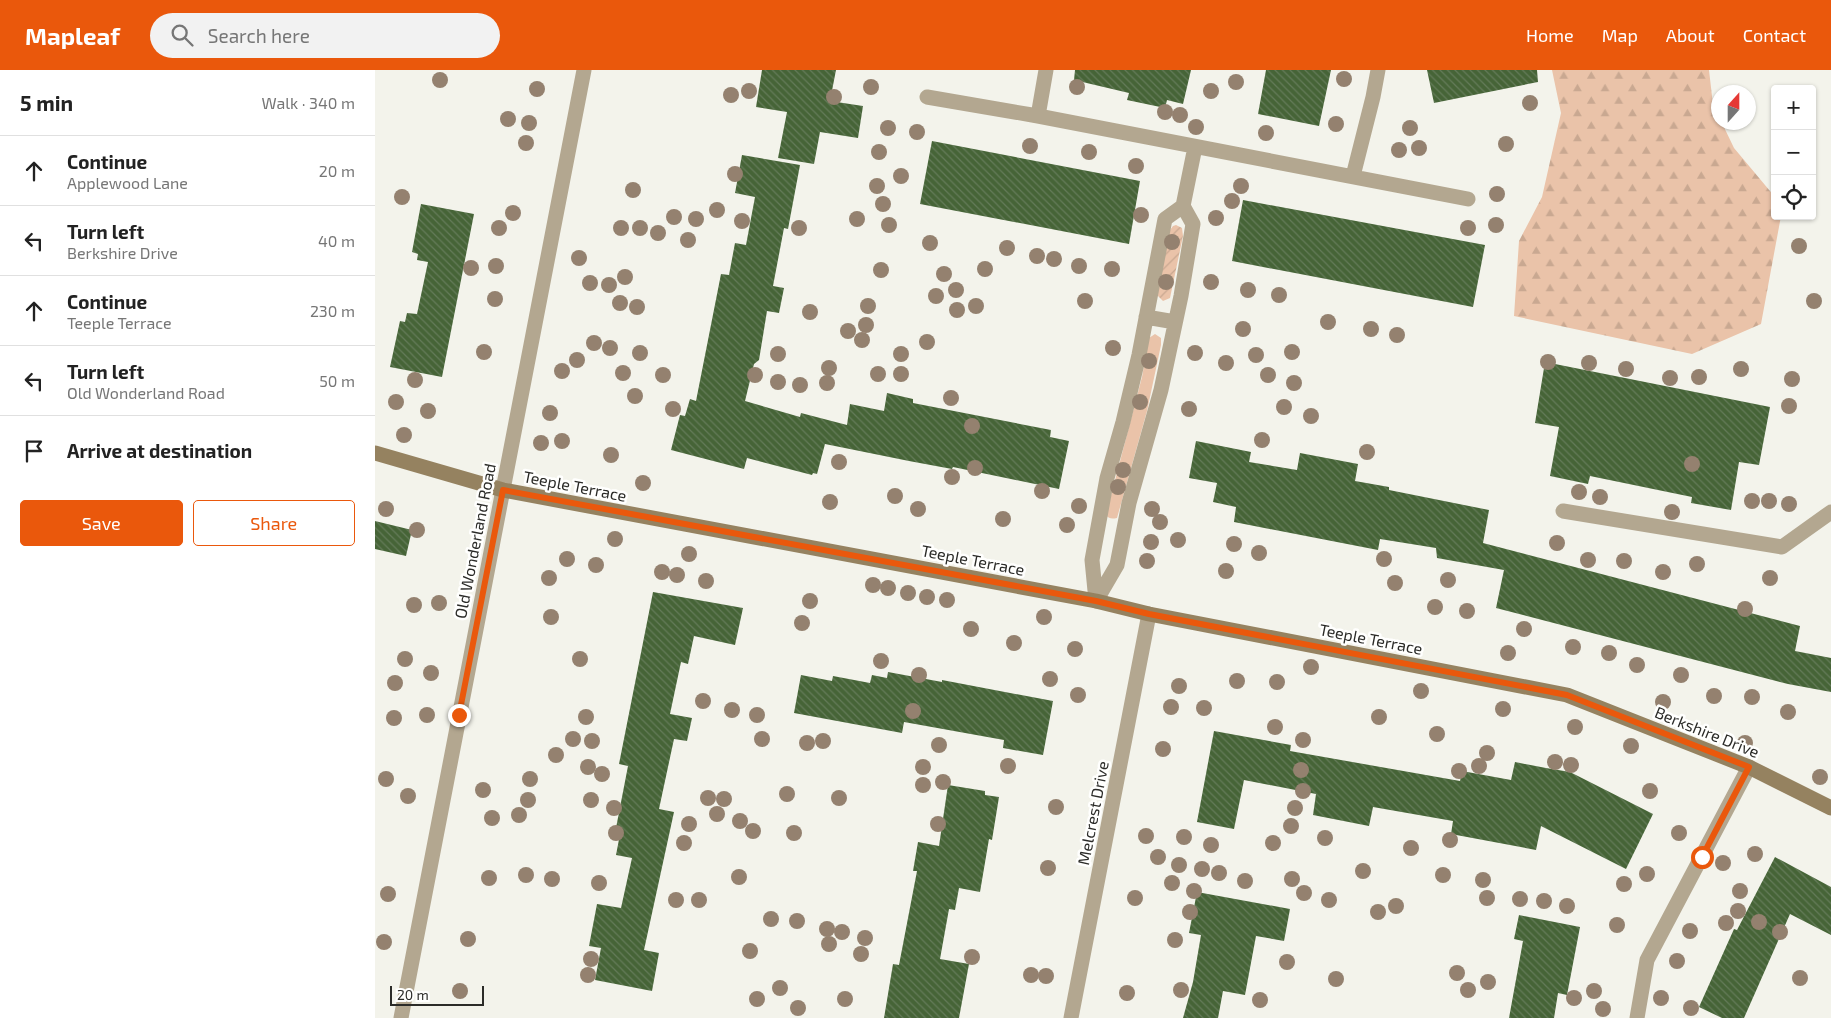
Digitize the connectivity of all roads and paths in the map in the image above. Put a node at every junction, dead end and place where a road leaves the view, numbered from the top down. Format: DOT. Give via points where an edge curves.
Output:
graph roads {
  1 [pos="584,70"];
  2 [pos="1046,70"];
  3 [pos="1378,70"];
  4 [pos="927,97"];
  5 [pos="1038,116"];
  6 [pos="1195,147"];
  7 [pos="1353,176"];
  8 [pos="1468,199"];
  9 [pos="1183,206"];
  10 [pos="1146,317"];
  11 [pos="1175,322"];
  12 [pos="375,453"];
  13 [pos="503,490"];
  14 [pos="1563,511"];
  15 [pos="1831,512"];
  16 [pos="1096,601"];
  17 [pos="1149,614"];
  18 [pos="1567,695"];
  19 [pos="1749,767"];
  20 [pos="1831,808"];
  21 [pos="401,1018"];
  22 [pos="1071,1018"];
  23 [pos="1637,1018"];
  1 -- 13 [label="street, Old Wonderland Road"];
  2 -- 5 [label="street"];
  3 -- 7 [label="street"];
  4 -- 5 [label="street"];
  5 -- 6 [label="street"];
  6 -- 7 [label="street"];
  6 -- 9 [label="street"];
  7 -- 8 [label="street"];
  9 -- 10 [label="street" via="1165,219"];
  9 -- 11 [label="street" via="1193,224"];
  10 -- 11 [label="street"];
  10 -- 16 [label="street" via="1107,478 1092,560"];
  11 -- 16 [label="street" via="1161,390 1129,503 1117,565"];
  12 -- 13 [label="street, Teeple Terrace"];
  13 -- 16 [label="street, Teeple Terrace"];
  13 -- 21 [label="street, Old Wonderland Road"];
  14 -- 15 [label="street" via="1781,547"];
  16 -- 17 [label="street, Teeple Terrace"];
  17 -- 18 [label="street, Teeple Terrace"];
  17 -- 22 [label="street, Melcrest Drive"];
  18 -- 19 [label="street, Berkshire Drive"];
  19 -- 20 [label="street, Berkshire Drive"];
  19 -- 23 [label="street" via="1647,960"];
}
